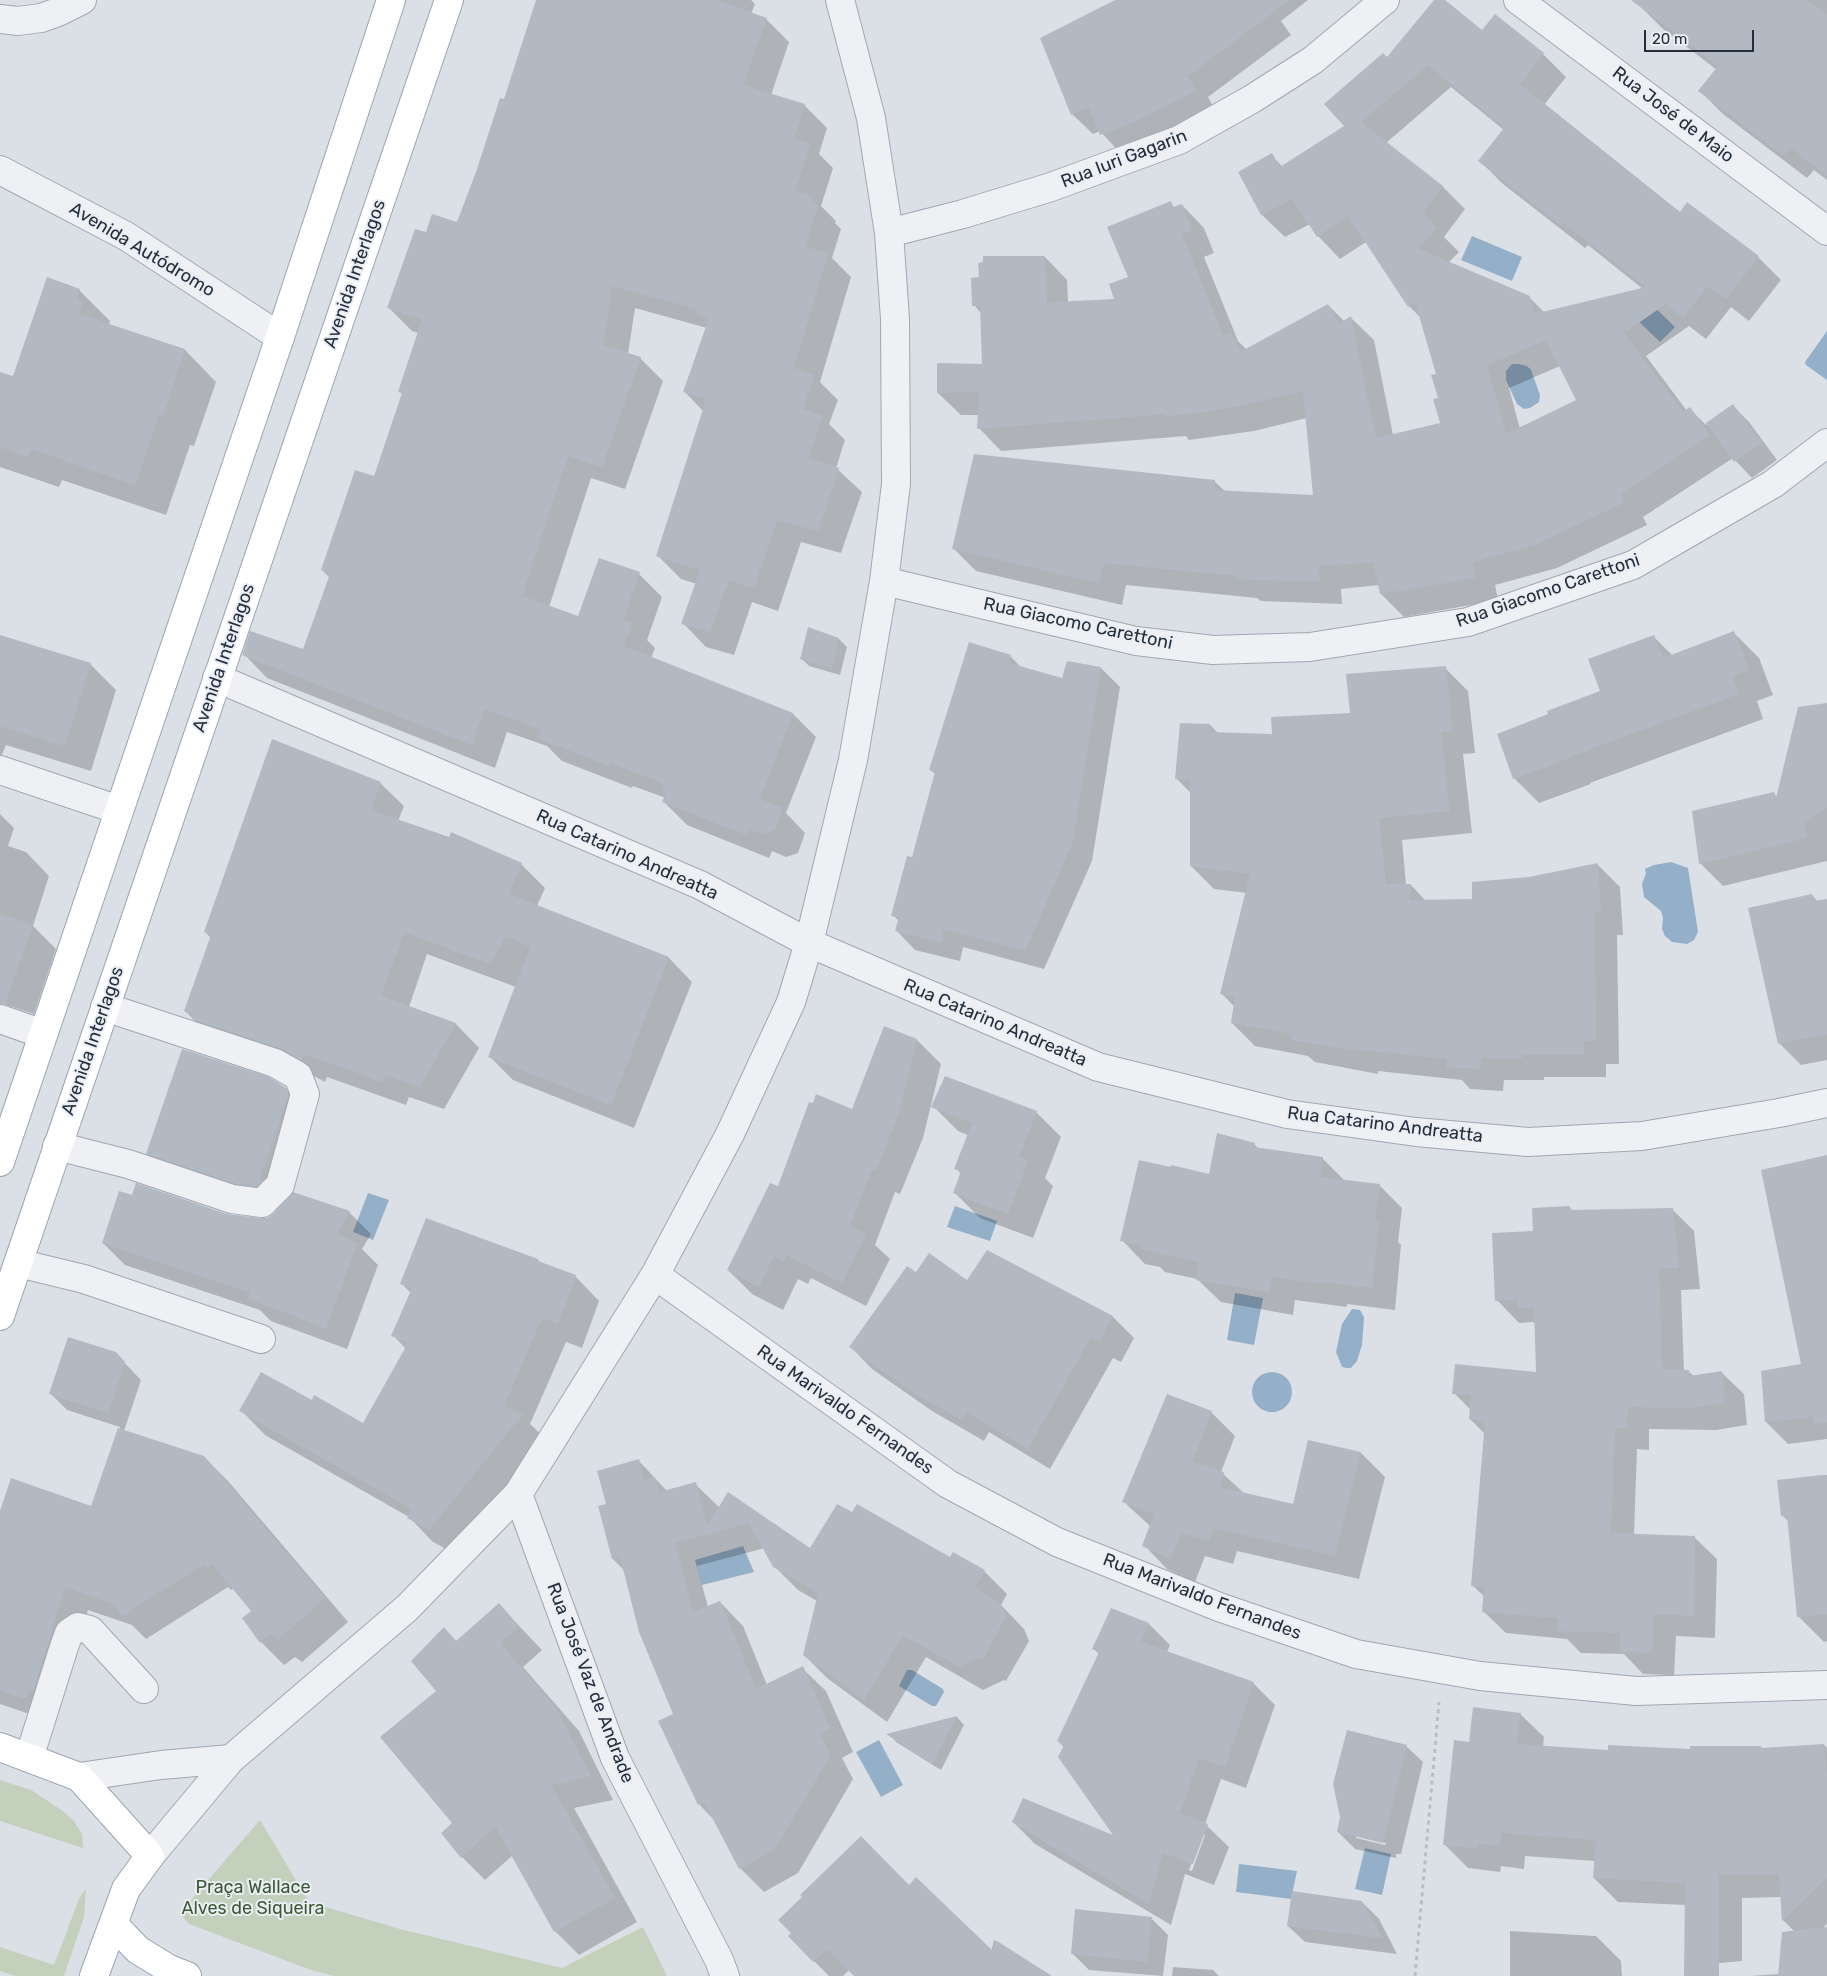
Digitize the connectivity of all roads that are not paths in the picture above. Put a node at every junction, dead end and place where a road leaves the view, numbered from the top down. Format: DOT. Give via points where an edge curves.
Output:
graph roads {
  1 [pos="82,0"];
  2 [pos="391,0"];
  3 [pos="449,0"];
  4 [pos="840,0"];
  5 [pos="1385,0"];
  6 [pos="1518,0"];
  7 [pos="0,19"];
  8 [pos="0,170"];
  9 [pos="1827,231"];
  10 [pos="889,233"];
  11 [pos="280,337"];
  12 [pos="1827,443"];
  13 [pos="884,581"];
  14 [pos="217,678"];
  15 [pos="0,770"];
  16 [pos="119,810"];
  17 [pos="809,943"];
  18 [pos="105,1007"];
  19 [pos="0,1019"];
  20 [pos="43,1034"];
  21 [pos="1827,1103"];
  22 [pos="57,1146"];
  23 [pos="0,1162"];
  24 [pos="18,1263"];
  25 [pos="655,1275"];
  26 [pos="0,1316"];
  27 [pos="261,1339"];
  28 [pos="518,1494"];
  29 [pos="1827,1685"];
  30 [pos="144,1689"];
  31 [pos="0,1747"];
  32 [pos="29,1758"];
  33 [pos="231,1759"];
  34 [pos="78,1777"];
  35 [pos="150,1856"];
  36 [pos="113,1924"];
  37 [pos="94,1976"];
  38 [pos="187,1976"];
  39 [pos="725,1976"];
  1 -- 7 [label="street" via="41,18"];
  2 -- 11 [label="main road"];
  3 -- 14 [label="main road, Avenida Interlagos"];
  4 -- 10 [label="street" via="871,118"];
  5 -- 10 [label="street, Rua Iuri Gagarin" via="1313,60 1180,140 1051,187"];
  6 -- 9 [label="street, Rua José de Maio"];
  8 -- 11 [label="street, Avenida Autódromo" via="126,236"];
  10 -- 13 [label="street" via="895,319 896,484"];
  11 -- 16 [label="main road"];
  12 -- 13 [label="street, Rua Giacomo Carettoni" via="1773,484 1633,565 1468,622 1310,647 1214,650 1136,640"];
  13 -- 17 [label="street" via="853,760"];
  14 -- 17 [label="street, Rua Catarino Andreatta" via="700,885"];
  14 -- 18 [label="main road, Avenida Interlagos"];
  15 -- 16 [label="street"];
  16 -- 20 [label="main road"];
  17 -- 21 [label="street, Rua Catarino Andreatta" via="1098,1067 1287,1114 1416,1132 1528,1142 1642,1136"];
  17 -- 25 [label="street" via="791,1002 734,1125"];
  18 -- 22 [label="main road, Avenida Interlagos"];
  18 -- 22 [label="street" via="275,1063 298,1076 305,1094 280,1185 262,1203 232,1199 128,1164"];
  19 -- 20 [label="street"];
  20 -- 23 [label="main road"];
  22 -- 24 [label="main road, Avenida Interlagos"];
  24 -- 26 [label="main road, Avenida Interlagos"];
  24 -- 27 [label="street" via="84,1279"];
  25 -- 28 [label="street"];
  25 -- 29 [label="street, Rua Marivaldo Fernandes" via="948,1484 1057,1542 1218,1607 1347,1650 1480,1676 1636,1692"];
  28 -- 33 [label="street" via="407,1608"];
  28 -- 39 [label="street, Rua José Vaz de Andrade" via="615,1758"];
  30 -- 32 [label="street" via="90,1630 78,1627 69,1633"];
  31 -- 32 [label="main road"];
  32 -- 34 [label="main road"];
  33 -- 34 [label="street"];
  33 -- 35 [label="street"];
  34 -- 35 [label="main road"];
  35 -- 36 [label="main road" via="126,1889"];
  36 -- 37 [label="main road"];
  36 -- 38 [label="main road" via="138,1950"];
}
